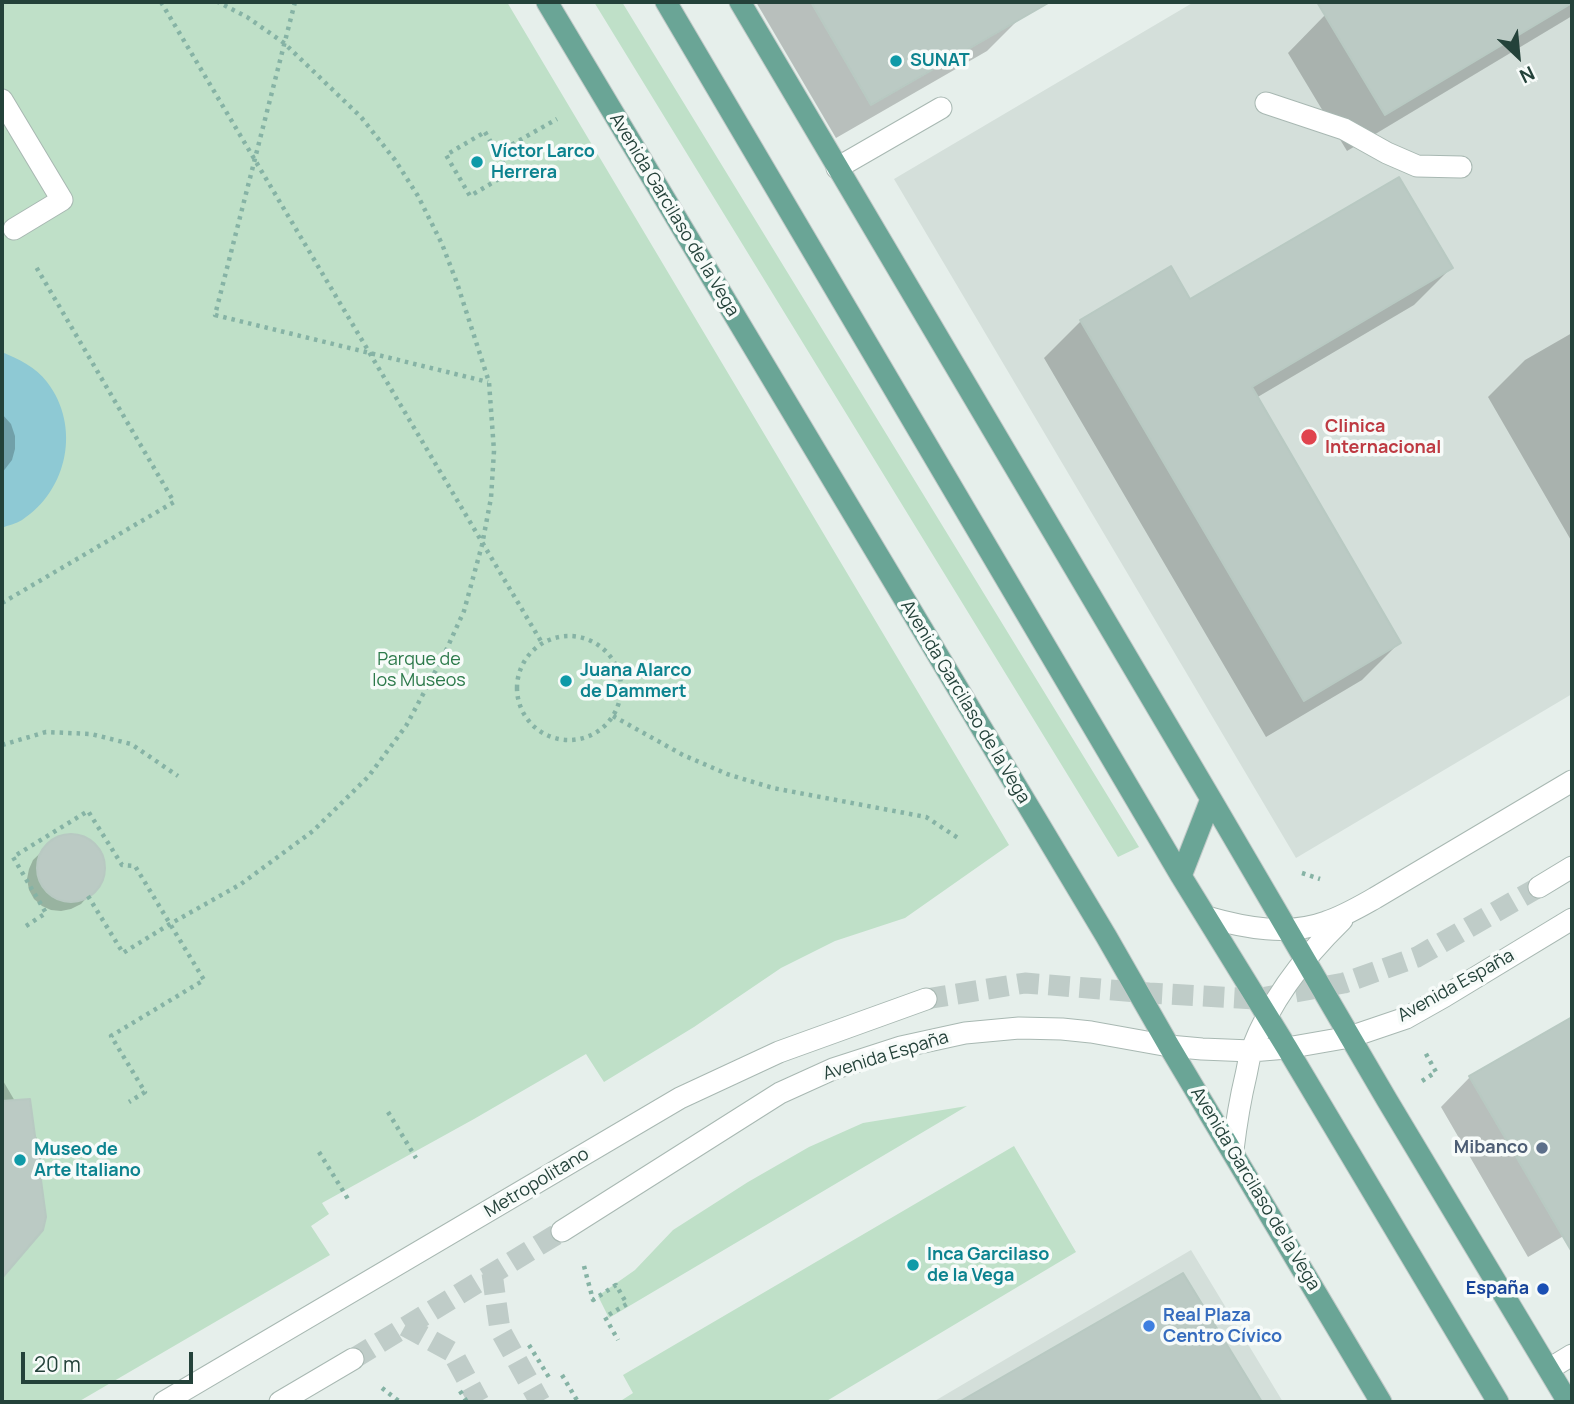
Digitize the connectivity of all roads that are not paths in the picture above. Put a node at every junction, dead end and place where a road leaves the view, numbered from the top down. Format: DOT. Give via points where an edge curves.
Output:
graph roads {
  1 [pos="547,2"];
  2 [pos="666,2"];
  3 [pos="740,2"];
  4 [pos="2,100"];
  5 [pos="1266,103"];
  6 [pos="941,108"];
  7 [pos="1461,167"];
  8 [pos="837,168"];
  9 [pos="14,229"];
  10 [pos="1572,781"];
  11 [pos="1211,799"];
  12 [pos="1572,867"];
  13 [pos="1181,876"];
  14 [pos="1539,887"];
  15 [pos="1349,914"];
  16 [pos="1207,917"];
  17 [pos="1572,919"];
  18 [pos="1286,929"];
  19 [pos="1304,959"];
  20 [pos="926,999"];
  21 [pos="1267,1017"];
  22 [pos="1350,1037"];
  23 [pos="1169,1046"];
  24 [pos="1287,1048"];
  25 [pos="1251,1051"];
  26 [pos="1233,1150"];
  27 [pos="567,1228"];
  28 [pos="1572,1355"];
  29 [pos="353,1359"];
  30 [pos="1549,1369"];
  31 [pos="164,1402"];
  32 [pos="280,1402"];
  33 [pos="1381,1402"];
  34 [pos="1498,1402"];
  35 [pos="1568,1402"];
  1 -- 23 [label="main road, Avenida Garcilaso de la Vega"];
  2 -- 13 [label="main road"];
  3 -- 8 [label="main road"];
  4 -- 9 [label="street" via="62,200"];
  5 -- 7 [label="street" via="1344,129 1417,166"];
  6 -- 8 [label="street"];
  8 -- 11 [label="main road"];
  10 -- 15 [label="street"];
  11 -- 13 [label="main road"];
  11 -- 18 [label="main road"];
  12 -- 14 [label="street"];
  13 -- 16 [label="main road"];
  15 -- 18 [label="street"];
  15 -- 19 [label="street"];
  16 -- 18 [label="street" via="1261,929"];
  16 -- 21 [label="main road"];
  17 -- 22 [label="street, Avenida España" via="1415,1012"];
  18 -- 19 [label="main road"];
  19 -- 21 [label="street"];
  19 -- 22 [label="main road"];
  20 -- 31 [label="street, Metropolitano" via="779,1052 680,1098"];
  21 -- 24 [label="main road"];
  21 -- 25 [label="street"];
  22 -- 24 [label="street, Avenida España"];
  22 -- 30 [label="main road"];
  23 -- 25 [label="street, Avenida España"];
  23 -- 26 [label="main road, Avenida Garcilaso de la Vega"];
  23 -- 27 [label="street, Avenida España" via="1091,1032 1019,1028 965,1033 901,1047 833,1069 780,1093"];
  24 -- 25 [label="street, Avenida España"];
  24 -- 34 [label="main road"];
  25 -- 26 [label="street"];
  26 -- 33 [label="main road, Avenida Garcilaso de la Vega"];
  28 -- 30 [label="street"];
  29 -- 32 [label="street"];
  30 -- 35 [label="main road"];
}
